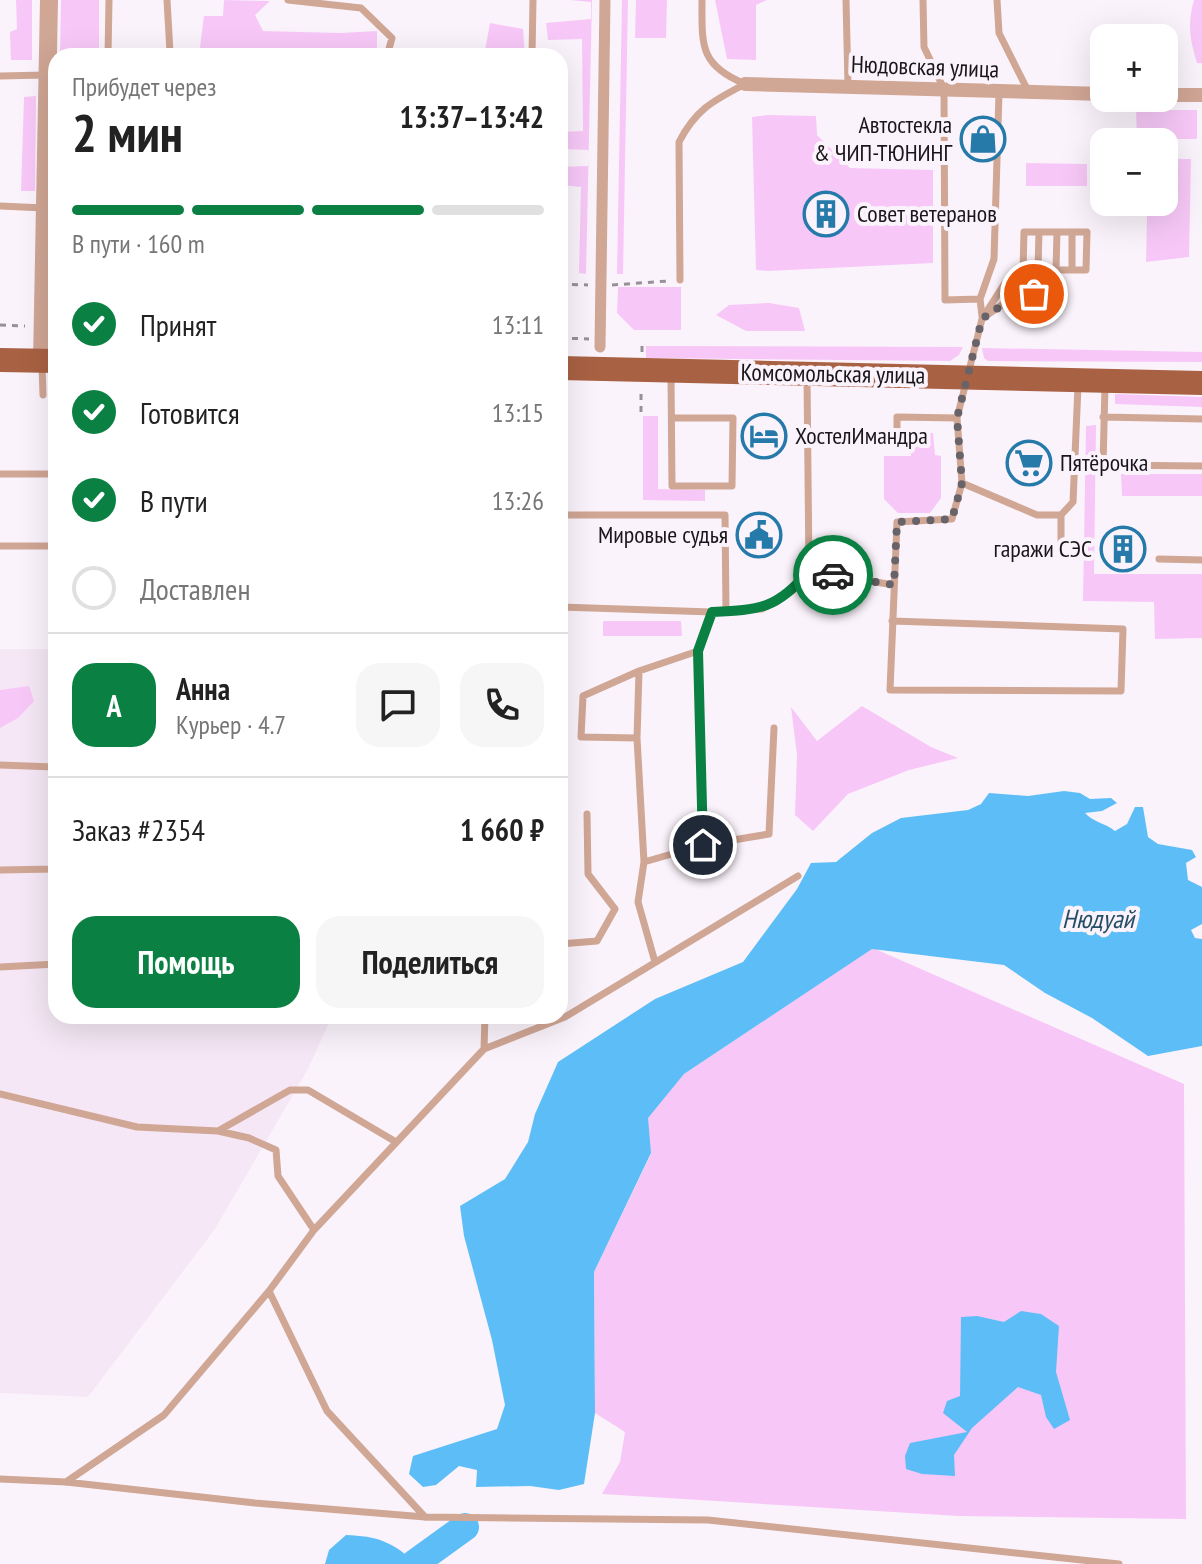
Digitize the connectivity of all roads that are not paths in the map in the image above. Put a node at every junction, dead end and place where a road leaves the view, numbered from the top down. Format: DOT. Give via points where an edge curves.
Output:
graph roads {
  1 [pos="49,0"];
  2 [pos="109,0"];
  3 [pos="167,0"];
  4 [pos="288,0"];
  5 [pos="533,0"];
  6 [pos="605,0"];
  7 [pos="702,0"];
  8 [pos="846,0"];
  9 [pos="923,0"];
  10 [pos="997,0"];
  11 [pos="51,48"];
  12 [pos="108,48"];
  13 [pos="170,48"];
  14 [pos="389,48"];
  15 [pos="532,48"];
  16 [pos="48,75"];
  17 [pos="0,76"];
  18 [pos="745,84"];
  19 [pos="848,86"];
  20 [pos="944,89"];
  21 [pos="1028,92"];
  22 [pos="999,93"];
  23 [pos="1090,94"];
  24 [pos="1178,95"];
  25 [pos="1202,95"];
  26 [pos="48,142"];
  27 [pos="0,206"];
  28 [pos="44,208"];
  29 [pos="1039,232"];
  30 [pos="1057,232"];
  31 [pos="1072,232"];
  32 [pos="1023,270"];
  33 [pos="1038,270"];
  34 [pos="1056,270"];
  35 [pos="1072,270"];
  36 [pos="680,280"];
  37 [pos="1063,294"];
  38 [pos="980,299"];
  39 [pos="982,319"];
  40 [pos="48,330"];
  41 [pos="601,352"];
  42 [pos="0,360"];
  43 [pos="48,361"];
  44 [pos="568,365"];
  45 [pos="48,367"];
  46 [pos="671,370"];
  47 [pos="807,374"];
  48 [pos="966,377"];
  49 [pos="1078,380"];
  50 [pos="1105,381"];
  51 [pos="1202,383"];
  52 [pos="43,395"];
  53 [pos="1103,417"];
  54 [pos="672,418"];
  55 [pos="957,418"];
  56 [pos="1202,419"];
  57 [pos="897,436"];
  58 [pos="1202,466"];
  59 [pos="0,474"];
  60 [pos="48,474"];
  61 [pos="962,483"];
  62 [pos="568,515"];
  63 [pos="1061,515"];
  64 [pos="0,546"];
  65 [pos="48,546"];
  66 [pos="1061,553"];
  67 [pos="1159,559"];
  68 [pos="1202,560"];
  69 [pos="809,571"];
  70 [pos="894,585"];
  71 [pos="568,607"];
  72 [pos="726,611"];
  73 [pos="712,612"];
  74 [pos="892,621"];
  75 [pos="698,651"];
  76 [pos="639,671"];
  77 [pos="774,728"];
  78 [pos="637,738"];
  79 [pos="0,765"];
  80 [pos="48,767"];
  81 [pos="587,814"];
  82 [pos="703,845"];
  83 [pos="644,862"];
  84 [pos="48,869"];
  85 [pos="0,870"];
  86 [pos="798,876"];
  87 [pos="568,943"];
  88 [pos="655,962"];
  89 [pos="48,964"];
  90 [pos="0,967"];
  91 [pos="568,1015"];
  92 [pos="485,1024"];
  93 [pos="547,1024"];
  94 [pos="484,1049"];
  95 [pos="0,1094"];
  96 [pos="218,1131"];
  97 [pos="396,1142"];
  98 [pos="314,1230"];
  99 [pos="269,1291"];
  100 [pos="0,1479"];
  101 [pos="66,1482"];
  102 [pos="425,1517"];
  103 [pos="1119,1564"];
  1 -- 11 [label="street"];
  2 -- 12 [label="lane"];
  3 -- 13 [label="lane"];
  4 -- 14 [label="lane" via="361,8 392,38"];
  5 -- 15 [label="lane"];
  6 -- 41 [label="street"];
  7 -- 18 [label="lane" via="702,42 708,61"];
  8 -- 19 [label="lane"];
  9 -- 20 [label="lane" via="924,47"];
  10 -- 21 [label="lane" via="999,33"];
  16 -- 17 [label="lane"];
  18 -- 19 [label="street, Нюдовская улица"];
  18 -- 36 [label="lane" via="706,105 679,142"];
  19 -- 20 [label="street, Нюдовская улица"];
  20 -- 22 [label="street, Нюдовская улица"];
  20 -- 38 [label="lane" via="945,300"];
  21 -- 22 [label="street, Нюдовская улица"];
  21 -- 23 [label="street, Нюдовская улица"];
  22 -- 38 [label="lane" via="994,259"];
  24 -- 25 [label="street"];
  26 -- 28 [label="street"];
  27 -- 28 [label="lane"];
  28 -- 40 [label="street"];
  29 -- 30 [label="lane"];
  29 -- 32 [label="lane" via="1024,232"];
  29 -- 33 [label="lane"];
  30 -- 31 [label="lane"];
  30 -- 34 [label="lane"];
  31 -- 35 [label="lane"];
  31 -- 35 [label="lane" via="1087,232 1086,270"];
  32 -- 33 [label="lane"];
  32 -- 39 [label="lane" via="1005,283"];
  33 -- 34 [label="lane"];
  34 -- 35 [label="lane"];
  37 -- 39 [label="lane" via="1015,296"];
  38 -- 39 [label="lane"];
  39 -- 48 [label="lane"];
  41 -- 44 [label="main road, Комсомольская улица"];
  41 -- 46 [label="main road, Комсомольская улица"];
  42 -- 43 [label="main road"];
  45 -- 52 [label="lane"];
  46 -- 47 [label="main road, Комсомольская улица"];
  46 -- 54 [label="lane"];
  47 -- 48 [label="main road, Комсомольская улица"];
  47 -- 69 [label="lane"];
  48 -- 49 [label="main road, Комсомольская улица"];
  48 -- 55 [label="lane"];
  49 -- 50 [label="main road, Комсомольская улица"];
  49 -- 63 [label="lane" via="1073,502"];
  50 -- 51 [label="main road, Комсомольская улица"];
  50 -- 53 [label="lane"];
  53 -- 56 [label="lane"];
  53 -- 58 [label="lane" via="1103,465"];
  54 -- 54 [label="lane" via="672,486 732,486 733,418"];
  55 -- 57 [label="lane" via="897,417"];
  55 -- 61 [label="lane"];
  59 -- 60 [label="lane"];
  61 -- 63 [label="lane" via="1037,515"];
  61 -- 70 [label="lane" via="952,519 897,522"];
  62 -- 72 [label="lane" via="725,515"];
  63 -- 66 [label="lane"];
  64 -- 65 [label="lane"];
  67 -- 68 [label="lane"];
  69 -- 70 [label="lane"];
  69 -- 72 [label="lane" via="792,591 762,609"];
  70 -- 74 [label="lane"];
  71 -- 73 [label="lane"];
  72 -- 73 [label="lane"];
  73 -- 75 [label="lane"];
  74 -- 74 [label="lane" via="890,690 1121,691 1123,629"];
  75 -- 76 [label="lane"];
  75 -- 82 [label="lane"];
  76 -- 78 [label="lane"];
  76 -- 78 [label="lane" via="583,696 581,723 581,737"];
  77 -- 82 [label="lane" via="769,834"];
  78 -- 83 [label="lane"];
  79 -- 80 [label="lane"];
  81 -- 87 [label="lane" via="588,874 615,909 597,941"];
  82 -- 83 [label="lane"];
  83 -- 88 [label="lane" via="638,902"];
  84 -- 85 [label="lane"];
  86 -- 88 [label="lane"];
  88 -- 91 [label="lane"];
  89 -- 90 [label="lane"];
  92 -- 94 [label="lane"];
  93 -- 94 [label="lane"];
  94 -- 97 [label="lane"];
  95 -- 96 [label="lane" via="137,1127"];
  96 -- 97 [label="lane" via="290,1090 308,1090"];
  96 -- 98 [label="lane" via="276,1150 278,1176"];
  97 -- 98 [label="lane"];
  98 -- 99 [label="lane"];
  99 -- 101 [label="lane" via="164,1415"];
  99 -- 102 [label="lane" via="327,1411"];
  100 -- 101 [label="lane"];
  101 -- 102 [label="lane"];
  102 -- 103 [label="lane" via="708,1520"];
}
